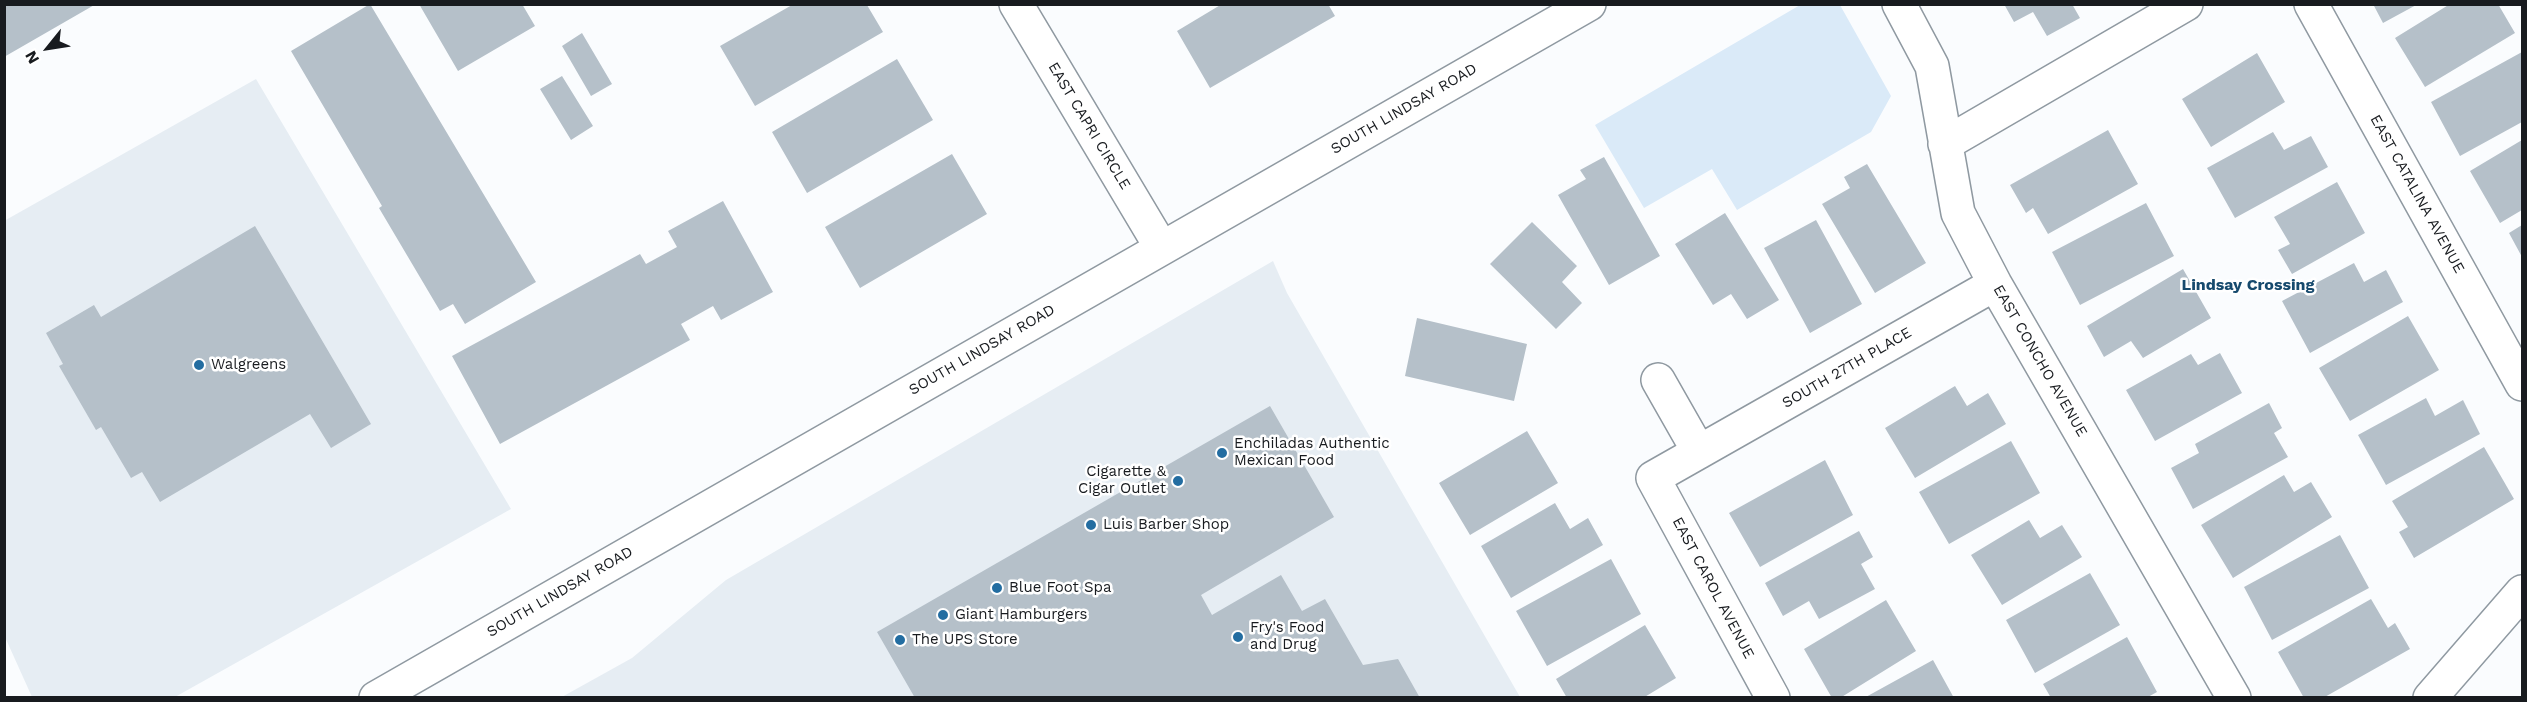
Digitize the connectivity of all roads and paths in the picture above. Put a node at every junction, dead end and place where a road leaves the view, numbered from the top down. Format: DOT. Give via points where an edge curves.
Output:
graph roads {
  1 [pos="1016,4"];
  2 [pos="1589,4"];
  3 [pos="1899,4"];
  4 [pos="2186,4"];
  5 [pos="2311,4"];
  6 [pos="1945,144"];
  7 [pos="1161,247"];
  8 [pos="1995,284"];
  9 [pos="1658,380"];
  10 [pos="2523,384"];
  11 [pos="1700,452"];
  12 [pos="1653,478"];
  13 [pos="2523,592"];
  14 [pos="376,698"];
  15 [pos="1773,698"];
  16 [pos="2234,698"];
  17 [pos="2430,698"];
  1 -- 7 [label="street, EAST CAPRI CIRCLE"];
  2 -- 7 [label="street, SOUTH LINDSAY ROAD"];
  3 -- 6 [label="street, EAST CONCHO AVENUE" via="1932,66"];
  4 -- 6 [label="street"];
  5 -- 10 [label="street, EAST CATALINA AVENUE"];
  6 -- 8 [label="street, EAST CONCHO AVENUE" via="1958,213"];
  7 -- 14 [label="street, SOUTH LINDSAY ROAD"];
  8 -- 11 [label="street, SOUTH 27TH PLACE"];
  8 -- 16 [label="street, EAST CONCHO AVENUE"];
  9 -- 11 [label="street"];
  11 -- 12 [label="street, SOUTH 27TH PLACE"];
  12 -- 15 [label="street, EAST CAROL AVENUE"];
  13 -- 17 [label="street"];
}
